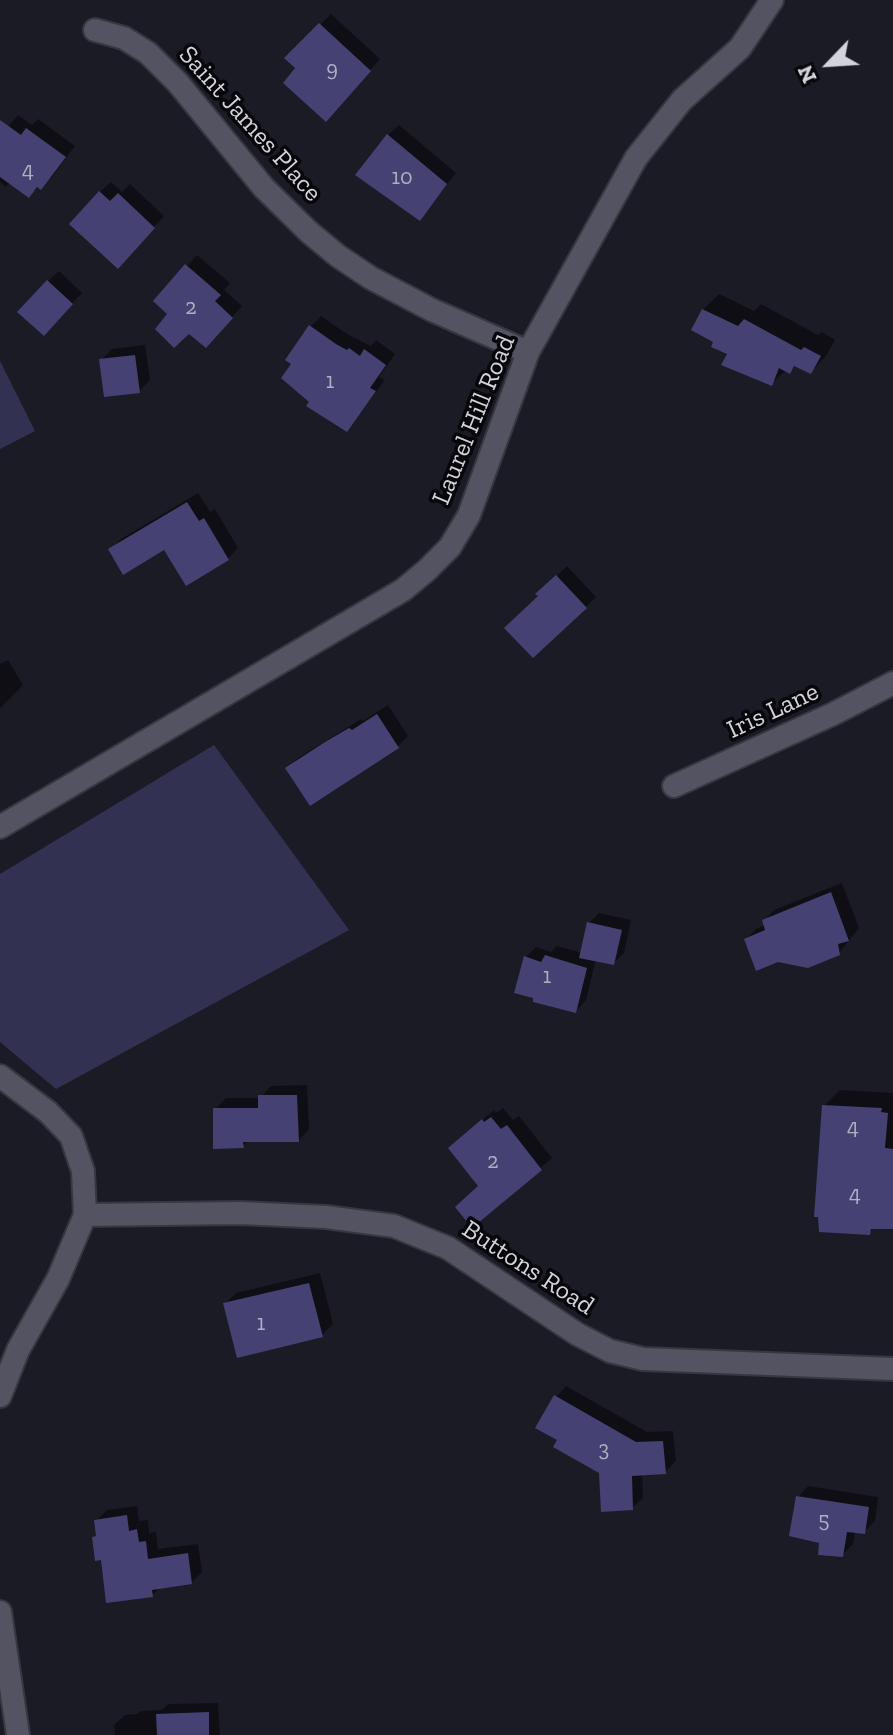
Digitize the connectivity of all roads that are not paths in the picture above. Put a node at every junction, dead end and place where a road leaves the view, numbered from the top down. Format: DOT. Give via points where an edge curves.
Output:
graph roads {
  1 [pos="772,0"];
  2 [pos="95,30"];
  3 [pos="528,352"];
  4 [pos="893,683"];
  5 [pos="674,786"];
  6 [pos="0,827"];
  7 [pos="0,1076"];
  8 [pos="85,1215"];
  9 [pos="893,1369"];
  10 [pos="0,1396"];
  11 [pos="0,1612"];
  12 [pos="18,1735"];
  1 -- 3 [label="street, Laurel Hill Road" via="740,48 682,100 636,158"];
  2 -- 3 [label="street, Saint James Place" via="124,38 148,53 264,188 338,256 432,310"];
  3 -- 6 [label="street, Laurel Hill Road" via="469,515 450,547 427,570 403,590"];
  4 -- 5 [label="street, Iris Lane"];
  7 -- 8 [label="street" via="71,1136 83,1171"];
  8 -- 9 [label="street, Buttons Road" via="240,1213 394,1226 448,1248 610,1351 643,1359"];
  8 -- 10 [label="street"];
  11 -- 12 [label="street"];
}
